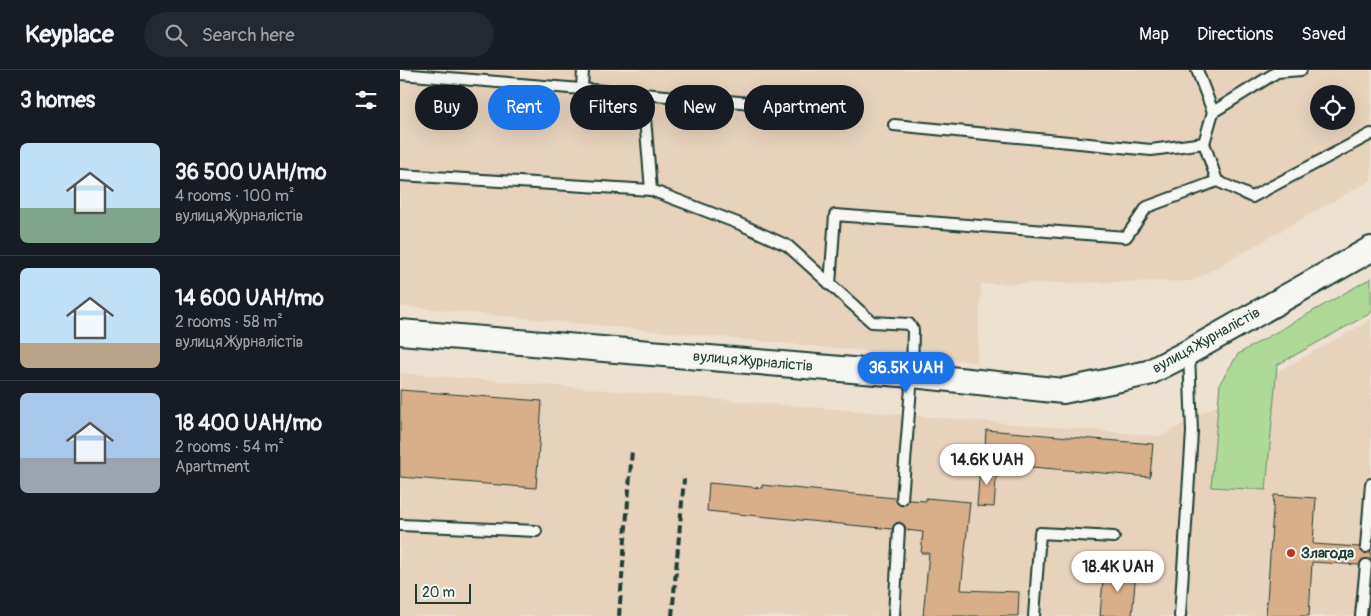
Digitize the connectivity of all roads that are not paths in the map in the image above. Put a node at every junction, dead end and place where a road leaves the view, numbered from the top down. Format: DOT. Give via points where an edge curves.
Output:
graph roads {
  1 [pos="583,70"];
  2 [pos="1197,70"];
  3 [pos="1301,70"];
  4 [pos="400,74"];
  5 [pos="582,85"];
  6 [pos="570,88"];
  7 [pos="655,95"];
  8 [pos="744,102"];
  9 [pos="1213,112"];
  10 [pos="894,125"];
  11 [pos="646,130"];
  12 [pos="1371,134"];
  13 [pos="1204,143"];
  14 [pos="400,175"];
  15 [pos="1217,181"];
  16 [pos="651,190"];
  17 [pos="1371,249"];
  18 [pos="830,285"];
  19 [pos="400,332"];
  20 [pos="1189,352"];
  21 [pos="912,375"];
  22 [pos="1371,484"];
  23 [pos="902,499"];
  24 [pos="400,525"];
  25 [pos="899,529"];
  26 [pos="536,530"];
  27 [pos="1114,537"];
  28 [pos="1366,547"];
  29 [pos="1366,565"];
  30 [pos="894,616"];
  31 [pos="1034,616"];
  32 [pos="1180,616"];
  33 [pos="1361,616"];
  1 -- 5 [label="lane"];
  2 -- 9 [label="lane"];
  3 -- 9 [label="lane" via="1277,72"];
  4 -- 6 [label="lane"];
  7 -- 8 [label="lane"];
  9 -- 13 [label="lane"];
  10 -- 13 [label="lane" via="1151,150"];
  11 -- 16 [label="lane"];
  12 -- 15 [label="lane" via="1252,197"];
  13 -- 15 [label="lane"];
  14 -- 16 [label="lane"];
  15 -- 18 [label="lane" via="1147,207 1126,237 835,214"];
  16 -- 18 [label="lane" via="788,246"];
  17 -- 20 [label="street, вулиця Журналістів"];
  18 -- 21 [label="lane" via="872,322 909,324 913,330"];
  19 -- 21 [label="street, вулиця Журналістів"];
  20 -- 21 [label="street, вулиця Журналістів" via="1148,372 1063,391"];
  20 -- 32 [label="lane" via="1192,432"];
  21 -- 23 [label="lane"];
  22 -- 28 [label="lane"];
  24 -- 26 [label="lane"];
  25 -- 30 [label="lane"];
  27 -- 31 [label="lane" via="1040,533"];
  29 -- 33 [label="lane"];
}
